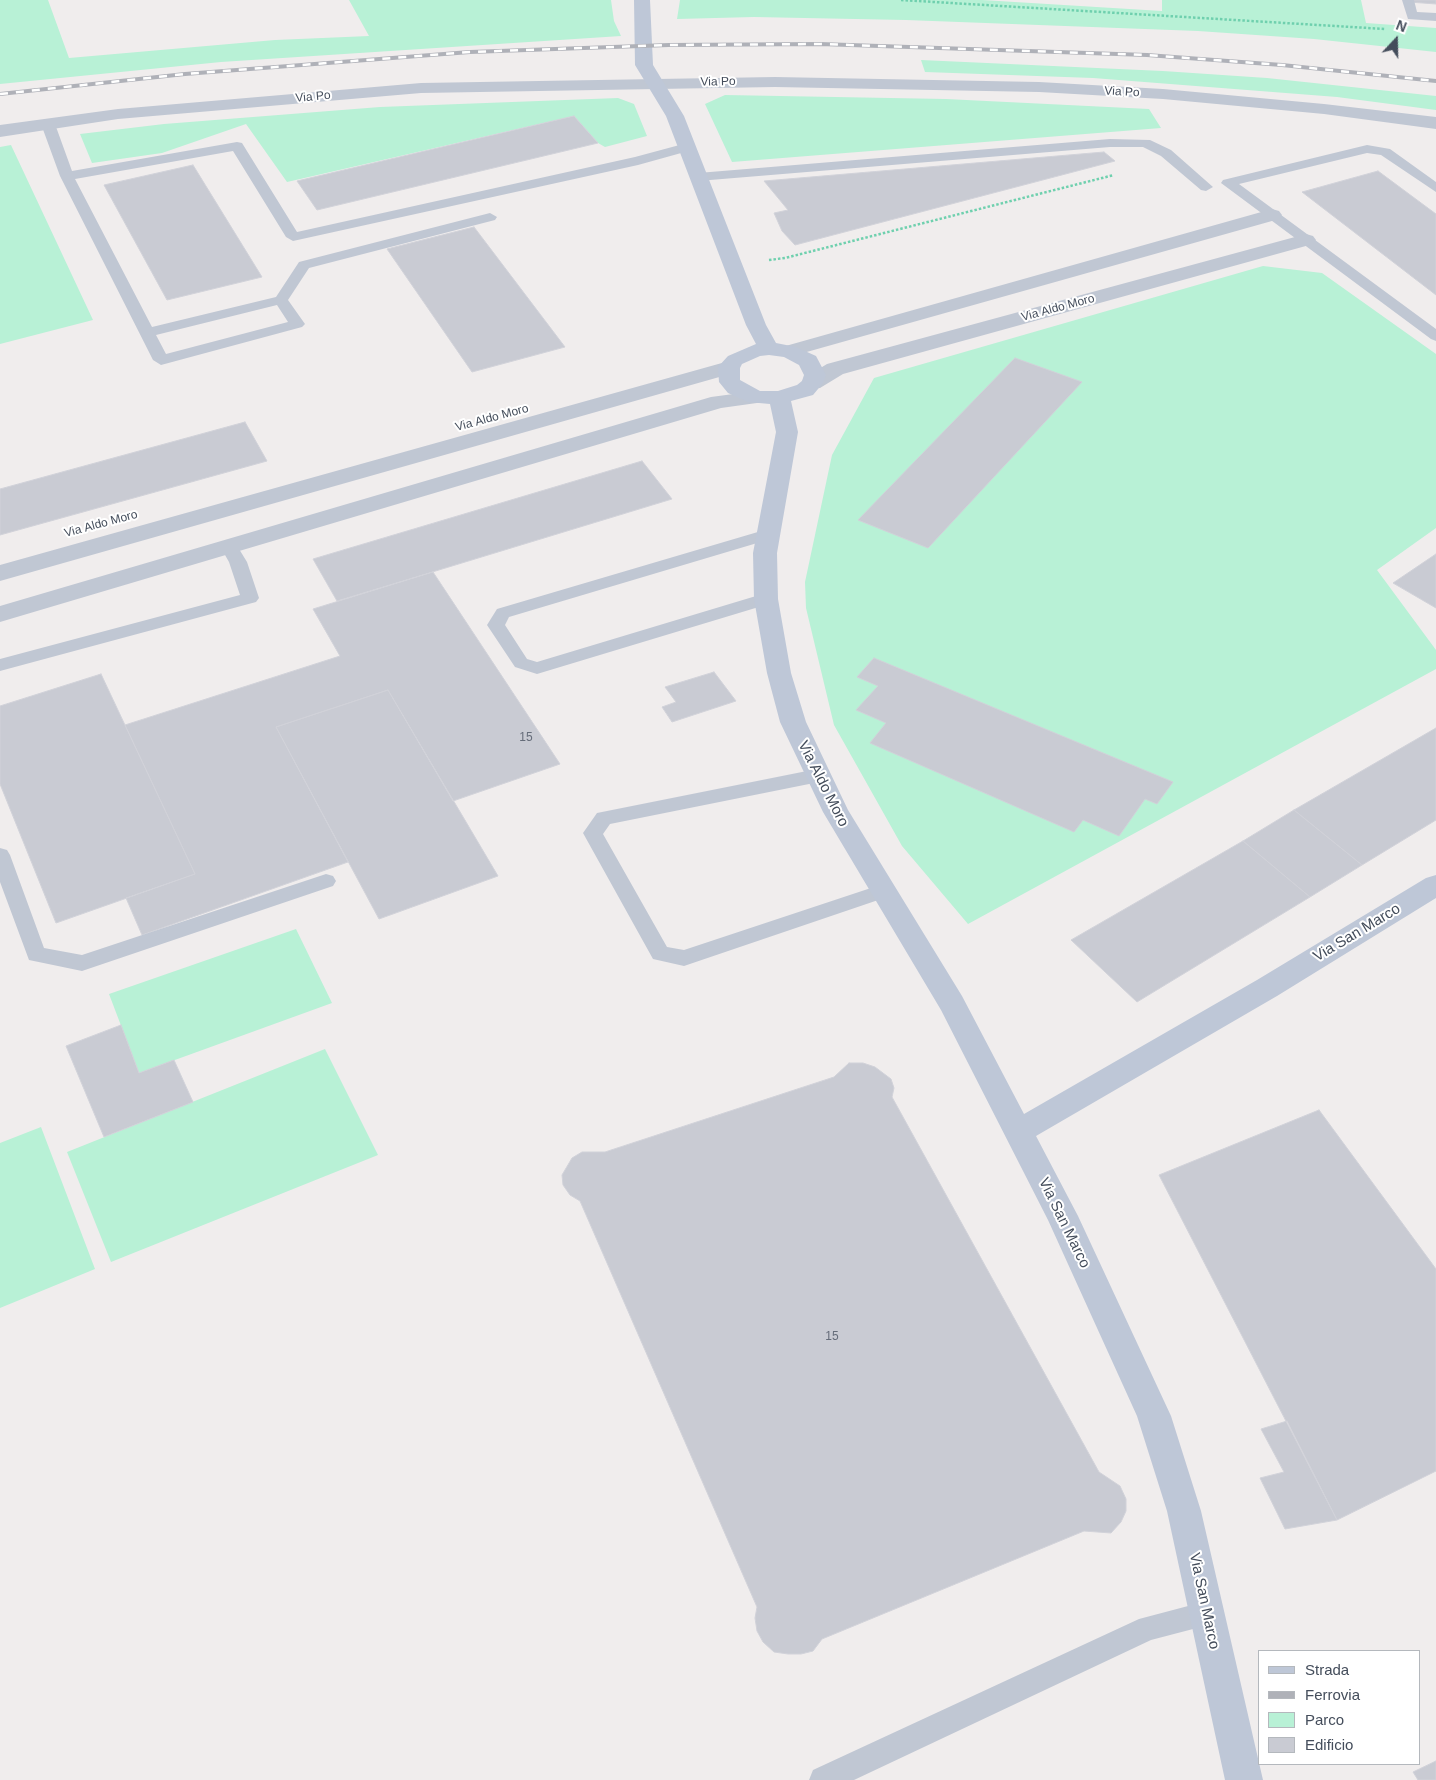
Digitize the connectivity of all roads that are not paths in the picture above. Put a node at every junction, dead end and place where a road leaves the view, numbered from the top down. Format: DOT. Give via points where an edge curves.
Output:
graph roads {
  1 [pos="642,0"];
  2 [pos="1408,0"];
  3 [pos="1436,17"];
  4 [pos="656,83"];
  5 [pos="1436,123"];
  6 [pos="48,124"];
  7 [pos="0,131"];
  8 [pos="687,147"];
  9 [pos="68,176"];
  10 [pos="698,177"];
  11 [pos="1206,187"];
  12 [pos="1436,188"];
  13 [pos="1272,214"];
  14 [pos="490,217"];
  15 [pos="1306,240"];
  16 [pos="281,300"];
  17 [pos="147,332"];
  18 [pos="1436,336"];
  19 [pos="779,350"];
  20 [pos="729,367"];
  21 [pos="812,383"];
  22 [pos="768,398"];
  23 [pos="768,534"];
  24 [pos="230,548"];
  25 [pos="0,573"];
  26 [pos="766,598"];
  27 [pos="0,614"];
  28 [pos="0,665"];
  29 [pos="817,776"];
  30 [pos="0,855"];
  31 [pos="326,881"];
  32 [pos="1436,885"];
  33 [pos="883,891"];
  34 [pos="1018,1132"];
  35 [pos="1207,1614"];
  36 [pos="823,1780"];
  37 [pos="1244,1780"];
  1 -- 4 [label="street" via="644,61"];
  2 -- 3 [label="lane" via="1412,16"];
  4 -- 5 [label="street, Via Po" via="837,82 1039,87 1244,101"];
  4 -- 6 [label="street, Via Po" via="421,88 118,114"];
  4 -- 8 [label="street" via="675,116"];
  6 -- 7 [label="street, Via Po"];
  6 -- 9 [label="lane"];
  8 -- 9 [label="lane" via="638,161 293,237 237,146"];
  8 -- 10 [label="street"];
  9 -- 17 [label="lane"];
  10 -- 11 [label="lane" via="1110,143 1145,143 1166,153"];
  10 -- 19 [label="street" via="756,325"];
  12 -- 13 [label="lane" via="1385,152 1367,149 1228,183"];
  13 -- 15 [label="lane"];
  13 -- 19 [label="street"];
  14 -- 16 [label="lane" via="304,265"];
  15 -- 18 [label="lane"];
  15 -- 21 [label="street, Via Aldo Moro" via="835,370"];
  16 -- 17 [label="lane"];
  16 -- 17 [label="lane" via="297,324 161,360"];
  19 -- 20 [label="street" via="744,354"];
  19 -- 21 [label="street" via="808,361 815,375"];
  20 -- 22 [label="street" via="730,382 745,394"];
  20 -- 25 [label="street, Via Aldo Moro"];
  21 -- 22 [label="street" via="805,390"];
  22 -- 23 [label="street, Via Aldo Moro" via="787,432"];
  22 -- 24 [label="street" via="719,402"];
  23 -- 26 [label="street, Via Aldo Moro"];
  23 -- 26 [label="lane" via="503,613 496,625 521,663 537,668"];
  24 -- 27 [label="street"];
  24 -- 28 [label="lane" via="250,598"];
  26 -- 29 [label="street, Via Aldo Moro" via="779,673 793,722"];
  29 -- 33 [label="street, Via Aldo Moro"];
  29 -- 33 [label="lane" via="604,818 593,833 660,953 684,958"];
  30 -- 31 [label="lane" via="36,954 82,963"];
  32 -- 34 [label="street, Via San Marco" via="1267,988"];
  33 -- 34 [label="street, Via Aldo Moro" via="952,1004"];
  34 -- 35 [label="street, Via San Marco" via="1062,1216 1154,1416 1184,1511"];
  35 -- 36 [label="lane" via="1148,1628"];
  35 -- 37 [label="street, Via San Marco"];
}
